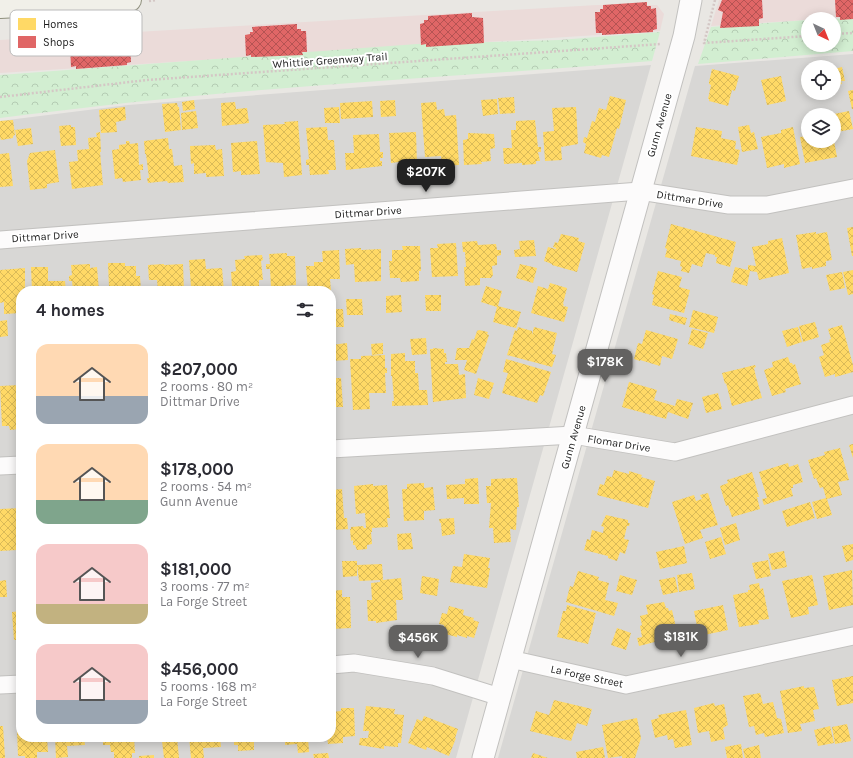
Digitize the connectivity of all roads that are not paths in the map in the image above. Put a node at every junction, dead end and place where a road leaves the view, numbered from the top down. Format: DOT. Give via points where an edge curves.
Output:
graph roads {
  1 [pos="130,0"];
  2 [pos="691,0"];
  3 [pos="0,7"];
  4 [pos="853,188"];
  5 [pos="640,191"];
  6 [pos="0,240"];
  7 [pos="853,405"];
  8 [pos="574,435"];
  9 [pos="336,448"];
  10 [pos="16,465"];
  11 [pos="0,466"];
  12 [pos="853,636"];
  13 [pos="510,659"];
  14 [pos="336,665"];
  15 [pos="16,684"];
  16 [pos="0,685"];
  17 [pos="500,697"];
  18 [pos="483,758"];
  1 -- 3 [label="main road"];
  2 -- 5 [label="street, Gunn Avenue" via="684,36"];
  4 -- 5 [label="street, Dittmar Drive" via="767,205 729,204"];
  5 -- 6 [label="street, Dittmar Drive"];
  5 -- 8 [label="street, Gunn Avenue"];
  7 -- 8 [label="street, Flomar Drive" via="675,452"];
  8 -- 9 [label="street, Flomar Drive"];
  8 -- 13 [label="street, Gunn Avenue"];
  10 -- 11 [label="street"];
  12 -- 13 [label="street, La Forge Street" via="626,685"];
  13 -- 17 [label="street, Gunn Avenue"];
  14 -- 17 [label="street" via="354,663 433,676"];
  15 -- 16 [label="street"];
  17 -- 18 [label="street, Gunn Avenue"];
}
